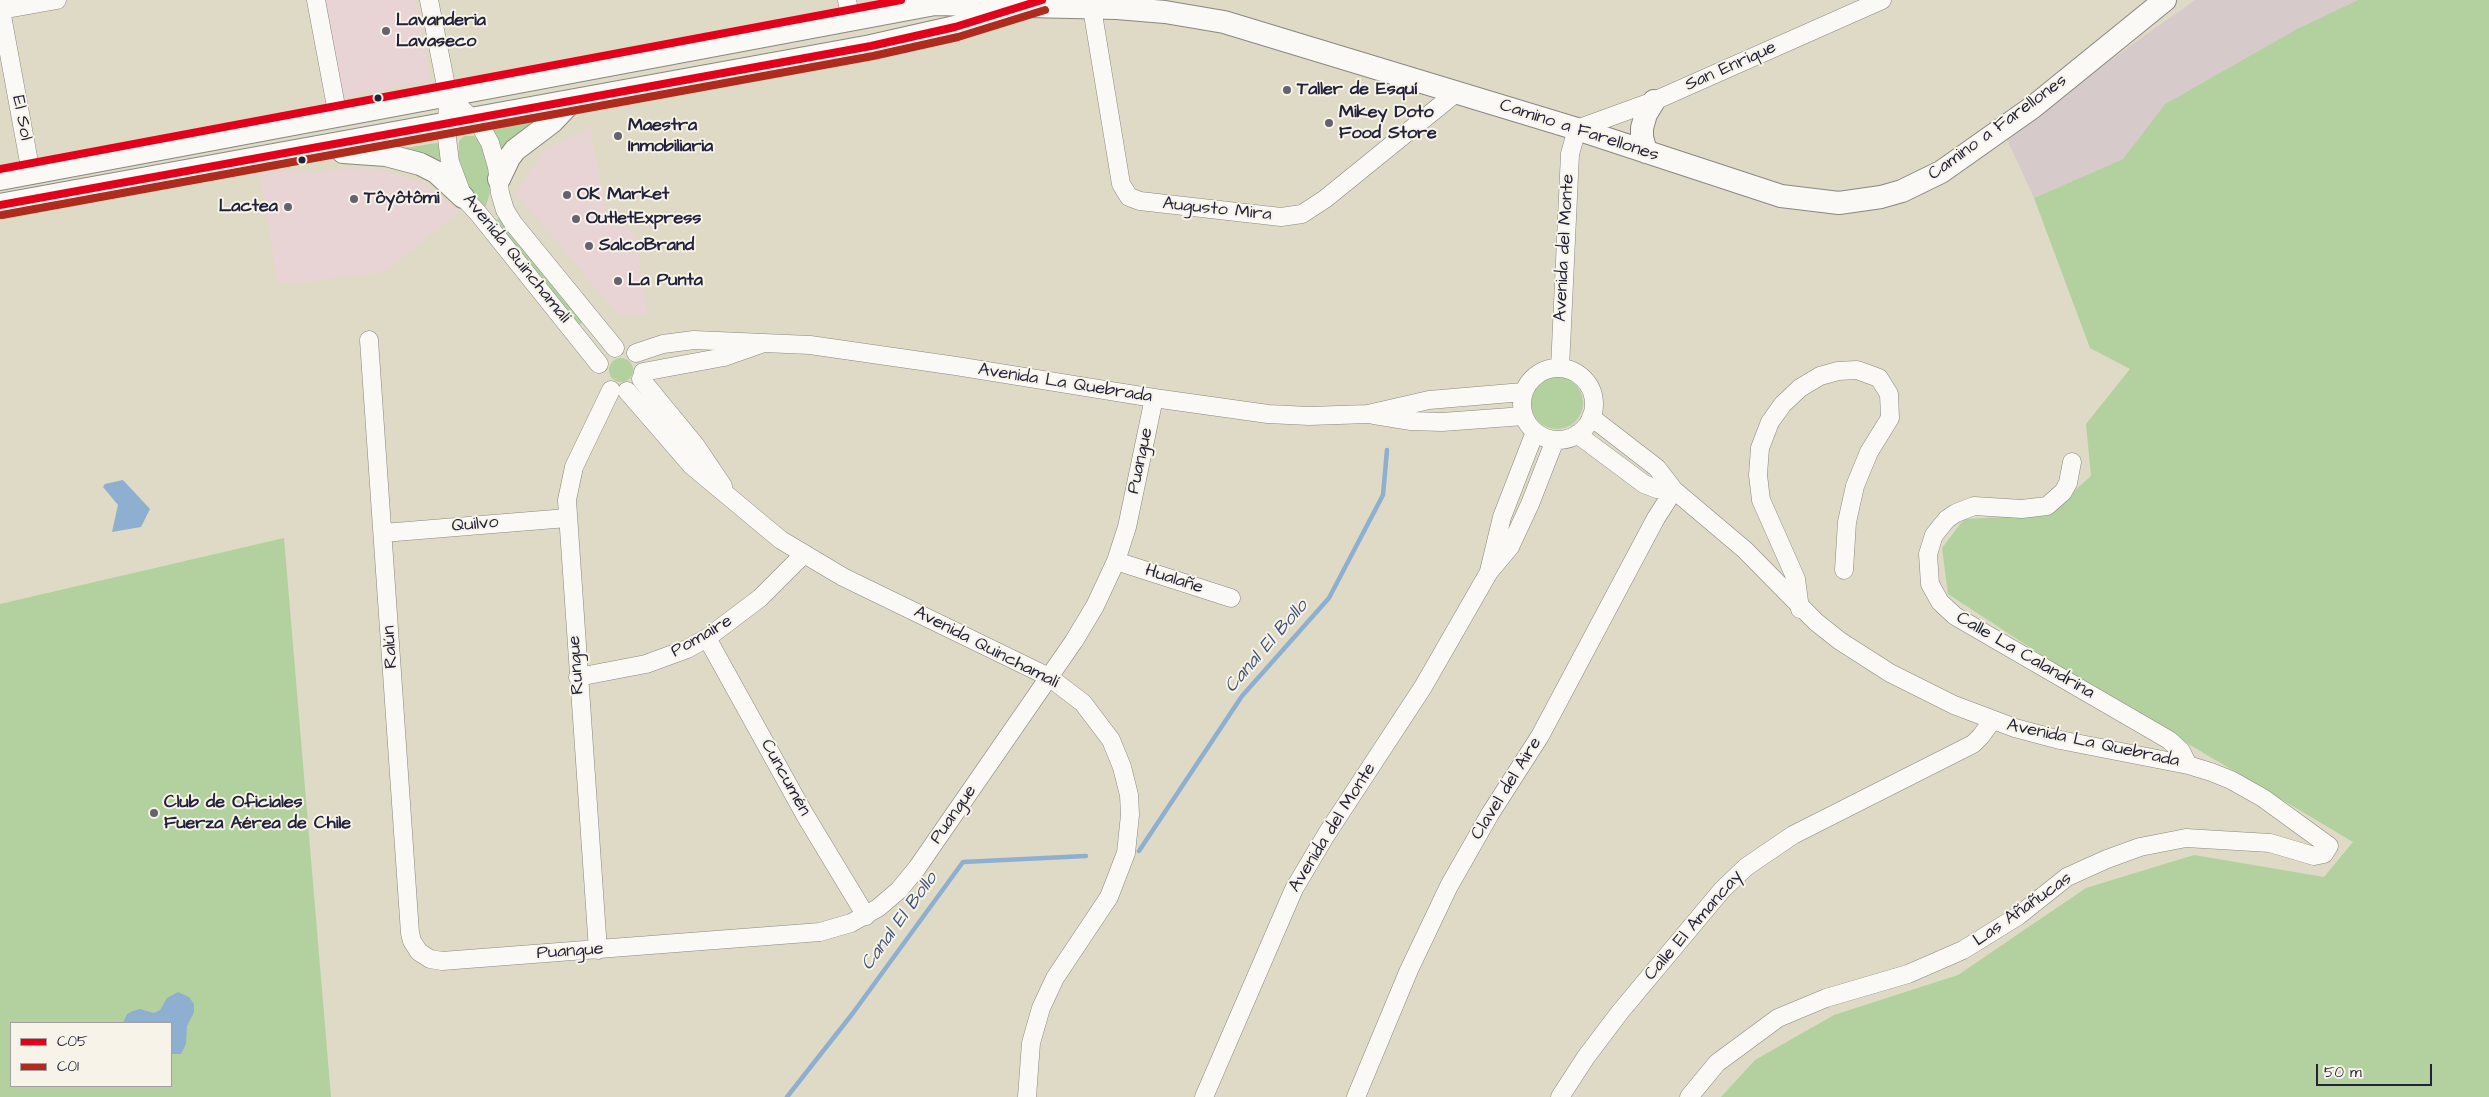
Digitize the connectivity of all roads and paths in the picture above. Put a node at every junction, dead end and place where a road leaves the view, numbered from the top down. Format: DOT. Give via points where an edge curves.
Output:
graph roads {
  1 [pos="57,0"];
  2 [pos="316,0"];
  3 [pos="429,0"];
  4 [pos="1882,0"];
  5 [pos="2165,0"];
  6 [pos="945,2"];
  7 [pos="1033,3"];
  8 [pos="0,8"];
  9 [pos="1092,8"];
  10 [pos="849,10"];
  11 [pos="1457,92"];
  12 [pos="448,96"];
  13 [pos="1654,101"];
  14 [pos="571,102"];
  15 [pos="338,117"];
  16 [pos="473,119"];
  17 [pos="448,124"];
  18 [pos="1577,129"];
  19 [pos="312,149"];
  20 [pos="1646,152"];
  21 [pos="31,172"];
  22 [pos="0,179"];
  23 [pos="499,186"];
  24 [pos="471,205"];
  25 [pos="0,206"];
  26 [pos="370,340"];
  27 [pos="762,344"];
  28 [pos="615,348"];
  29 [pos="636,353"];
  30 [pos="599,364"];
  31 [pos="1560,368"];
  32 [pos="642,376"];
  33 [pos="619,390"];
  34 [pos="1524,392"];
  35 [pos="1154,398"];
  36 [pos="1368,414"];
  37 [pos="1524,416"];
  38 [pos="1591,417"];
  39 [pos="1535,432"];
  40 [pos="1577,434"];
  41 [pos="1554,440"];
  42 [pos="2072,462"];
  43 [pos="1674,490"];
  44 [pos="727,493"];
  45 [pos="567,518"];
  46 [pos="383,533"];
  47 [pos="803,555"];
  48 [pos="1116,562"];
  49 [pos="1844,570"];
  50 [pos="1489,572"];
  51 [pos="1231,598"];
  52 [pos="1800,608"];
  53 [pos="707,638"];
  54 [pos="578,677"];
  55 [pos="1049,677"];
  56 [pos="1992,721"];
  57 [pos="2188,765"];
  58 [pos="2328,846"];
  59 [pos="866,916"];
  60 [pos="598,950"];
  61 [pos="419,952"];
  62 [pos="1027,1097"];
  63 [pos="1204,1097"];
  64 [pos="1356,1097"];
  65 [pos="1560,1097"];
  66 [pos="1689,1097"];
  1 -- 8 [label="street"];
  2 -- 15 [label="street"];
  3 -- 12 [label="street"];
  4 -- 13 [label="street, San Enrique"];
  5 -- 20 [label="main road, Camino a Farellones" via="2033,107 1959,160 1922,182 1888,195 1839,202 1800,200"];
  6 -- 7 [label="main road, Camino a Farellones"];
  6 -- 10 [label="main road, Camino a Farellones"];
  7 -- 9 [label="main road, Camino a Farellones"];
  7 -- 14 [label="main road" via="928,34"];
  8 -- 21 [label="street, El Sol"];
  9 -- 11 [label="main road, Camino a Farellones" via="1165,12 1224,22"];
  9 -- 11 [label="street, Augusto Mira" via="1121,184 1129,197 1140,201 1281,217 1302,214 1325,200"];
  10 -- 12 [label="main road, Camino a Farellones"];
  11 -- 18 [label="main road, Camino a Farellones"];
  12 -- 15 [label="main road, Camino a Farellones"];
  12 -- 16 [label="street, Avenida Quinchamalí"];
  12 -- 17 [label="street, Avenida Quinchamalí"];
  13 -- 18 [label="street, San Enrique"];
  13 -- 20 [label="main road" via="1642,128"];
  14 -- 16 [label="main road"];
  14 -- 23 [label="main road" via="509,158"];
  15 -- 21 [label="main road, Camino a Farellones"];
  16 -- 17 [label="main road"];
  16 -- 23 [label="street, Avenida Quinchamalí" via="490,143"];
  17 -- 19 [label="main road"];
  17 -- 24 [label="street, Avenida Quinchamalí" via="450,162"];
  18 -- 20 [label="main road, Camino a Farellones"];
  18 -- 31 [label="street, Avenida del Monte" via="1570,154"];
  19 -- 24 [label="main road" via="386,155 414,162 436,172"];
  19 -- 25 [label="main road"];
  21 -- 22 [label="main road, Camino a Farellones"];
  23 -- 24 [label="street" via="499,203 494,210 486,213"];
  23 -- 28 [label="street, Avenida Quinchamalí" via="505,210 513,223"];
  24 -- 30 [label="street, Avenida Quinchamalí"];
  26 -- 46 [label="street, Ralún"];
  27 -- 29 [label="street, Avenida La Quebrada" via="737,340 694,340 663,344"];
  27 -- 32 [label="street, Avenida La Quebrada" via="724,357"];
  27 -- 35 [label="street, Avenida La Quebrada" via="849,350"];
  28 -- 29 [label="street" via="623,347"];
  28 -- 30 [label="street" via="608,351"];
  29 -- 32 [label="street" via="642,365"];
  30 -- 33 [label="street" via="600,379"];
  31 -- 34 [label="street" via="1541,372"];
  31 -- 38 [label="street" via="1576,373 1588,384 1593,400"];
  32 -- 33 [label="street"];
  32 -- 44 [label="street, Avenida Quinchamalí" via="696,446"];
  33 -- 44 [label="street, Avenida Quinchamalí" via="682,456"];
  33 -- 45 [label="street, Rungue" via="574,467 568,490"];
  34 -- 36 [label="street, Avenida La Quebrada" via="1429,400"];
  34 -- 37 [label="street"];
  35 -- 36 [label="street, Avenida La Quebrada" via="1268,414"];
  35 -- 48 [label="street, Puangue" via="1131,511"];
  36 -- 37 [label="street, Avenida La Quebrada" via="1434,422"];
  37 -- 39 [label="street"];
  38 -- 40 [label="street"];
  38 -- 43 [label="street, Avenida La Quebrada" via="1657,468"];
  39 -- 41 [label="street"];
  39 -- 50 [label="street, Avenida del Monte" via="1502,517"];
  40 -- 41 [label="street"];
  40 -- 43 [label="street" via="1644,484"];
  41 -- 50 [label="street, Avenida del Monte" via="1510,547"];
  42 -- 57 [label="street, Calle La Calandrina" via="2063,492 2047,506 2031,509 1974,506 1947,519 1930,544 1927,563 1930,584 1940,602 1955,616 2169,740"];
  43 -- 52 [label="street, Avenida La Quebrada" via="1745,550"];
  43 -- 64 [label="street, Clavel del Aire" via="1540,736 1449,886"];
  44 -- 47 [label="street, Avenida Quinchamalí" via="760,524"];
  45 -- 46 [label="street, Quilvo"];
  45 -- 54 [label="street, Rungue"];
  46 -- 61 [label="street, Ralún" via="410,932"];
  47 -- 53 [label="street, Pomaire" via="760,598"];
  47 -- 55 [label="street, Avenida Quinchamalí"];
  48 -- 51 [label="street, Hualañe"];
  48 -- 55 [label="street, Puangue" via="1095,606"];
  49 -- 52 [label="street" via="1847,522 1855,486 1869,452 1890,418 1890,394 1879,378 1857,370 1820,376 1800,388 1770,422 1760,448 1758,475 1762,500 1796,579"];
  50 -- 63 [label="street, Avenida del Monte" via="1424,687 1294,889"];
  52 -- 56 [label="street, Avenida La Quebrada" via="1840,641 1890,673"];
  53 -- 54 [label="street, Pomaire" via="646,664"];
  53 -- 59 [label="street, Cuncumén" via="805,816"];
  54 -- 60 [label="street, Rungue"];
  55 -- 59 [label="street, Puangue" via="917,868 890,899"];
  55 -- 62 [label="street, Avenida Quinchamalí" via="1083,703 1111,740 1124,774 1130,814 1126,853 1115,885 1055,978 1041,1008 1028,1061"];
  56 -- 57 [label="street, Avenida La Quebrada" via="2060,740"];
  56 -- 65 [label="street, Calle El Amancay" via="1972,744 1793,835 1746,867 1722,890 1620,1012"];
  57 -- 58 [label="street, Avenida La Quebrada" via="2249,789"];
  58 -- 66 [label="street, Las Añañucas" via="2324,854 2314,856 2270,843 2186,838 2140,847 2107,859 2067,877 2018,916 1963,950 1908,974 1826,998 1778,1018 1717,1063"];
  59 -- 60 [label="street, Puangue" via="820,932"];
  60 -- 61 [label="street, Puangue" via="442,961 430,959"];
}
